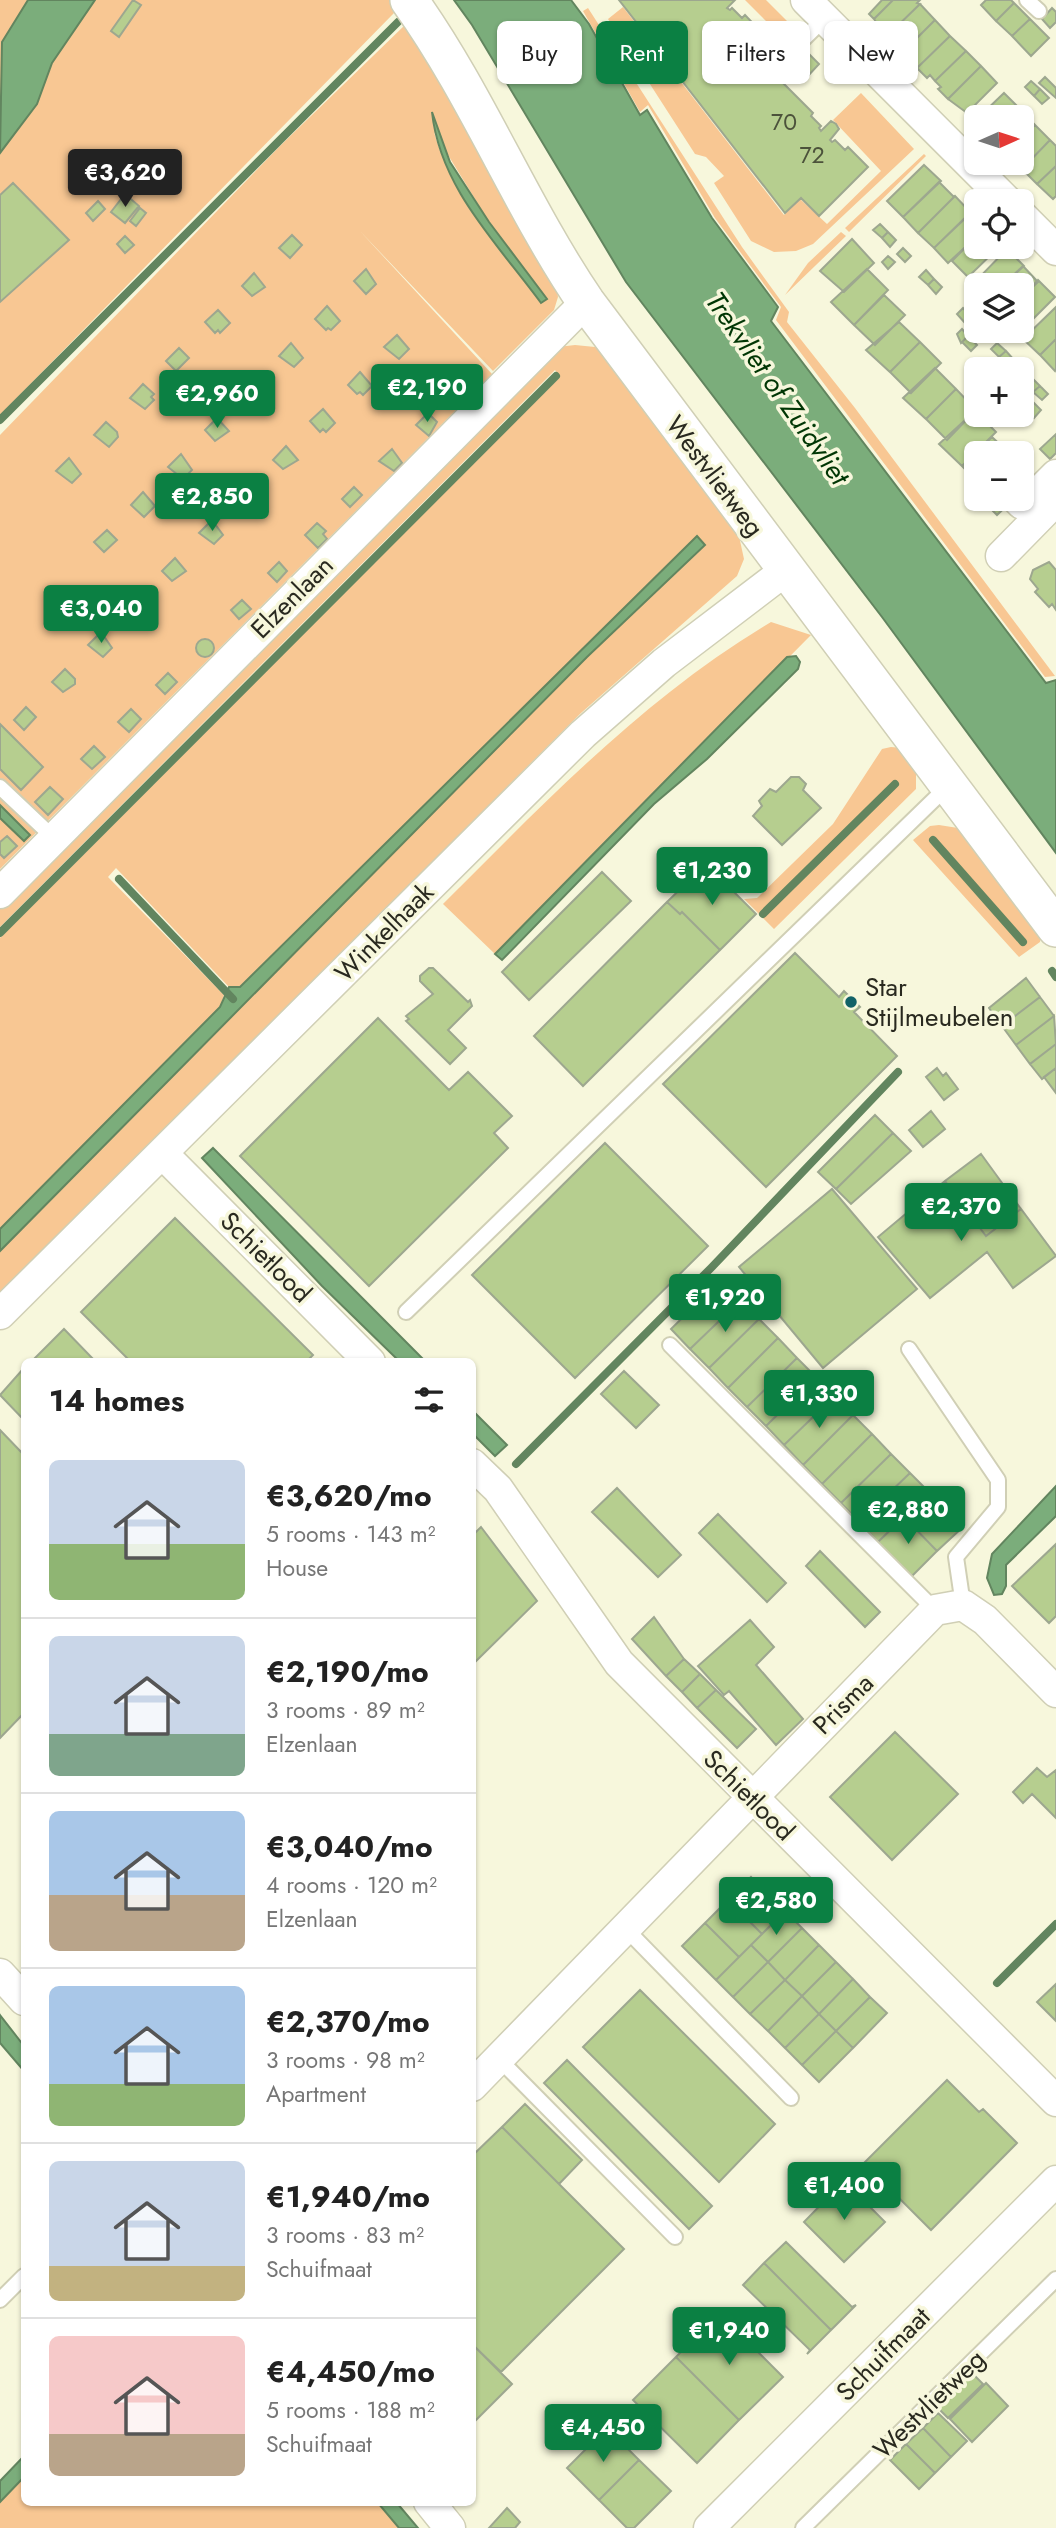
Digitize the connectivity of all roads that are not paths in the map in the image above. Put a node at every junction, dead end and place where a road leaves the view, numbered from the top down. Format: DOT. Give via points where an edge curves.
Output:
graph roads {
  1 [pos="409,0"];
  2 [pos="1027,0"];
  3 [pos="815,9"];
  4 [pos="1039,11"];
  5 [pos="995,189"];
  6 [pos="1034,228"];
  7 [pos="1056,250"];
  8 [pos="586,302"];
  9 [pos="1056,475"];
  10 [pos="1034,497"];
  11 [pos="1056,500"];
  12 [pos="1000,556"];
  13 [pos="786,570"];
  14 [pos="948,786"];
  15 [pos="0,787"];
  16 [pos="54,838"];
  17 [pos="0,892"];
  18 [pos="1056,928"];
  19 [pos="162,1153"];
  20 [pos="406,1311"];
  21 [pos="0,1314"];
  22 [pos="670,1345"];
  23 [pos="909,1349"];
  24 [pos="366,1358"];
  25 [pos="476,1468"];
  26 [pos="949,1608"];
  27 [pos="1056,1692"];
  28 [pos="751,1798"];
  29 [pos="627,1930"];
  30 [pos="0,1974"];
  31 [pos="21,1997"];
  32 [pos="499,2059"];
  33 [pos="476,2082"];
  34 [pos="791,2098"];
  35 [pos="1056,2101"];
  36 [pos="1056,2181"];
  37 [pos="675,2237"];
  38 [pos="21,2279"];
  39 [pos="1056,2279"];
  40 [pos="0,2300"];
  41 [pos="432,2506"];
  42 [pos="450,2528"];
  43 [pos="709,2528"];
  44 [pos="803,2528"];
  1 -- 8 [label="street, Westvlietweg" via="449,60 560,264"];
  2 -- 4 [label="lane"];
  3 -- 5 [label="street"];
  6 -- 7 [label="street"];
  8 -- 13 [label="street, Westvlietweg"];
  8 -- 16 [label="street, Elzenlaan"];
  9 -- 10 [label="street"];
  11 -- 12 [label="street"];
  13 -- 14 [label="street, Westvlietweg"];
  13 -- 19 [label="street, Winkelhaak" via="664,663 583,734"];
  14 -- 18 [label="street, Westvlietweg"];
  14 -- 20 [label="lane"];
  15 -- 16 [label="lane"];
  16 -- 17 [label="street, Elzenlaan"];
  19 -- 21 [label="street, Winkelhaak"];
  19 -- 24 [label="street, Schietlood"];
  22 -- 26 [label="lane" via="920,1599"];
  23 -- 26 [label="lane" via="998,1480 998,1507 956,1557"];
  25 -- 28 [label="street, Schietlood" via="498,1489 619,1663"];
  26 -- 27 [label="street" via="985,1620"];
  26 -- 28 [label="street, Prisma"];
  28 -- 29 [label="street"];
  28 -- 35 [label="street, Schietlood"];
  29 -- 32 [label="street"];
  29 -- 34 [label="lane"];
  30 -- 31 [label="street"];
  32 -- 33 [label="street"];
  32 -- 37 [label="lane"];
  36 -- 43 [label="street, Schuifmaat"];
  38 -- 40 [label="lane"];
  39 -- 44 [label="lane, Westvlietweg"];
  41 -- 42 [label="street"];
}
